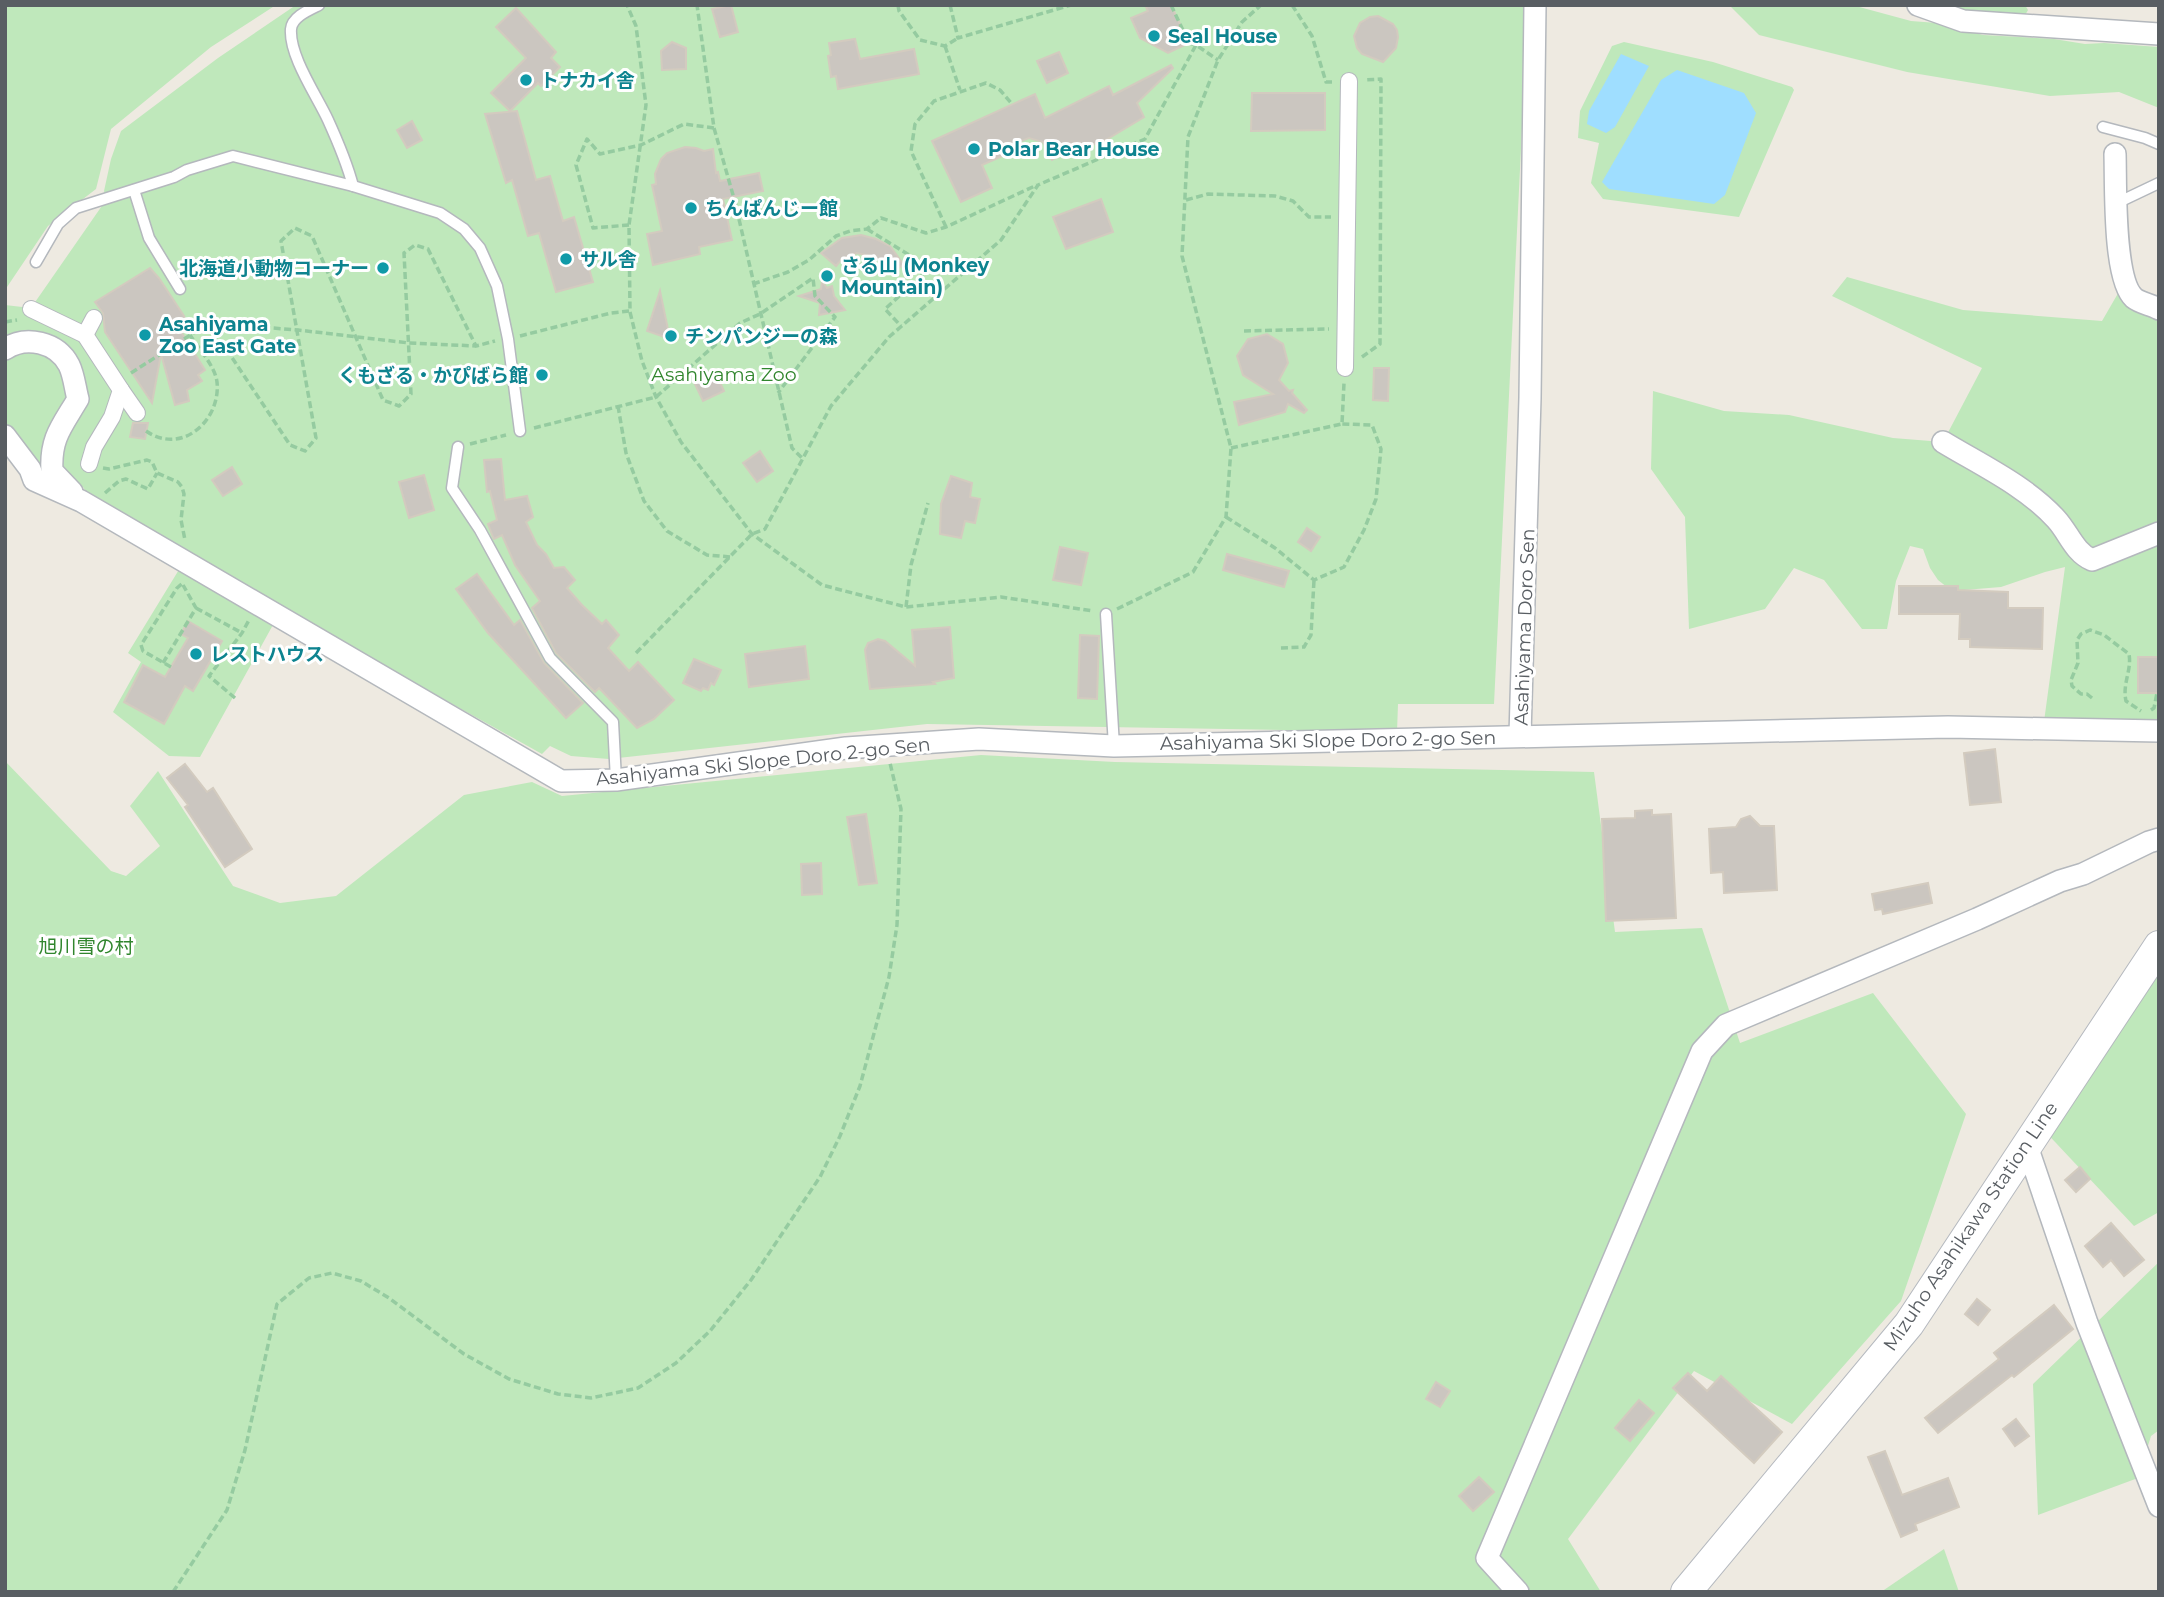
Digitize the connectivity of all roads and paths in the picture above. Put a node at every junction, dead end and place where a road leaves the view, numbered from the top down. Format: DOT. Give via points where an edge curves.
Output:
graph roads {
  1 [pos="318,5"];
  2 [pos="627,5"];
  3 [pos="697,5"];
  4 [pos="898,5"];
  5 [pos="950,5"];
  6 [pos="1071,5"];
  7 [pos="1171,5"];
  8 [pos="1261,5"];
  9 [pos="1535,5"];
  10 [pos="1918,5"];
  11 [pos="2159,34"];
  12 [pos="958,38"];
  13 [pos="1196,45"];
  14 [pos="945,46"];
  15 [pos="1218,60"];
  16 [pos="1349,81"];
  17 [pos="960,90"];
  18 [pos="1012,104"];
  19 [pos="2103,127"];
  20 [pos="714,128"];
  21 [pos="2159,144"];
  22 [pos="641,145"];
  23 [pos="2115,154"];
  24 [pos="2159,183"];
  25 [pos="1038,185"];
  26 [pos="353,186"];
  27 [pos="134,190"];
  28 [pos="1185,201"];
  29 [pos="2116,203"];
  30 [pos="1347,218"];
  31 [pos="629,225"];
  32 [pos="946,227"];
  33 [pos="867,229"];
  34 [pos="36,262"];
  35 [pos="753,284"];
  36 [pos="180,289"];
  37 [pos="2159,309"];
  38 [pos="630,311"];
  39 [pos="27,314"];
  40 [pos="760,314"];
  41 [pos="93,318"];
  42 [pos="5,323"];
  43 [pos="209,323"];
  44 [pos="901,326"];
  45 [pos="1345,329"];
  46 [pos="298,330"];
  47 [pos="1244,331"];
  48 [pos="85,335"];
  49 [pos="190,335"];
  50 [pos="357,336"];
  51 [pos="508,338"];
  52 [pos="409,343"];
  53 [pos="476,346"];
  54 [pos="5,349"];
  55 [pos="1345,368"];
  56 [pos="121,372"];
  57 [pos="121,390"];
  58 [pos="778,393"];
  59 [pos="656,397"];
  60 [pos="618,407"];
  61 [pos="137,413"];
  62 [pos="1342,424"];
  63 [pos="146,431"];
  64 [pos="520,431"];
  65 [pos="5,436"];
  66 [pos="1943,442"];
  67 [pos="458,447"];
  68 [pos="802,458"];
  69 [pos="89,464"];
  70 [pos="157,473"];
  71 [pos="94,501"];
  72 [pos="928,503"];
  73 [pos="1226,517"];
  74 [pos="2159,533"];
  75 [pos="752,534"];
  76 [pos="175,541"];
  77 [pos="730,556"];
  78 [pos="188,576"];
  79 [pos="1314,580"];
  80 [pos="256,605"];
  81 [pos="906,607"];
  82 [pos="196,608"];
  83 [pos="1106,614"];
  84 [pos="242,633"];
  85 [pos="1281,648"];
  86 [pos="636,653"];
  87 [pos="163,663"];
  88 [pos="171,667"];
  89 [pos="235,698"];
  90 [pos="2092,698"];
  91 [pos="2152,723"];
  92 [pos="1520,735"];
  93 [pos="1114,746"];
  94 [pos="890,761"];
  95 [pos="616,780"];
  96 [pos="2159,839"];
  97 [pos="2159,946"];
  98 [pos="2026,1146"];
  99 [pos="2159,1506"];
  100 [pos="173,1592"];
  101 [pos="1518,1592"];
  102 [pos="1686,1592"];
  1 -- 26 [label="lane" via="302,14 291,30 296,55 345,158"];
  2 -- 22 [label="path" via="636,26 646,105"];
  3 -- 20 [label="path"];
  4 -- 14 [label="path" via="920,40"];
  5 -- 12 [label="path"];
  6 -- 12 [label="path"];
  7 -- 13 [label="path" via="1189,43"];
  8 -- 15 [label="path" via="1242,22"];
  9 -- 92 [label="street, Asahiyama Doro Sen"];
  10 -- 11 [label="street" via="1963,20"];
  12 -- 14 [label="path"];
  13 -- 15 [label="path"];
  13 -- 25 [label="path" via="1146,139"];
  14 -- 17 [label="path"];
  15 -- 28 [label="path" via="1188,137"];
  16 -- 30 [label="street"];
  17 -- 18 [label="path" via="986,83"];
  17 -- 32 [label="path" via="934,101 915,124 911,151"];
  19 -- 21 [label="lane"];
  20 -- 22 [label="path" via="684,124"];
  20 -- 35 [label="path"];
  22 -- 31 [label="path"];
  22 -- 31 [label="path" via="600,154 587,139 576,165 593,228"];
  23 -- 29 [label="street"];
  24 -- 29 [label="lane"];
  25 -- 32 [label="path"];
  25 -- 44 [label="path" via="1001,240"];
  26 -- 27 [label="lane" via="233,156"];
  26 -- 51 [label="lane" via="440,213 464,229 480,248 497,286"];
  27 -- 34 [label="lane" via="76,208 58,224"];
  27 -- 36 [label="lane" via="149,238"];
  28 -- 30 [label="path" via="1208,194 1275,196 1293,201 1309,216"];
  28 -- 73 [label="path" via="1182,256 1231,448"];
  29 -- 37 [label="street" via="2124,283 2134,298"];
  30 -- 45 [label="street"];
  31 -- 38 [label="path"];
  32 -- 33 [label="path" via="926,233 881,218"];
  33 -- 35 [label="path" via="835,236 801,265"];
  33 -- 44 [label="path" via="930,268 886,309"];
  35 -- 40 [label="path"];
  38 -- 51 [label="path"];
  38 -- 59 [label="path"];
  39 -- 42 [label="path"];
  39 -- 48 [label="street"];
  40 -- 58 [label="path"];
  40 -- 58 [label="path" via="813,278 815,296 835,317"];
  40 -- 59 [label="path" via="740,323"];
  41 -- 48 [label="street"];
  43 -- 46 [label="path"];
  43 -- 46 [label="path" via="290,445 306,451 316,438"];
  43 -- 49 [label="path"];
  44 -- 68 [label="path" via="831,406"];
  45 -- 47 [label="path"];
  45 -- 55 [label="street"];
  46 -- 50 [label="path"];
  46 -- 50 [label="path" via="281,241 295,228 312,236"];
  48 -- 57 [label="street"];
  49 -- 56 [label="path" via="132,373"];
  49 -- 63 [label="path" via="214,370 215,405 206,420 179,440 166,441"];
  50 -- 52 [label="path"];
  50 -- 52 [label="path" via="383,400 399,406 411,394"];
  51 -- 53 [label="path"];
  51 -- 64 [label="lane"];
  52 -- 53 [label="path"];
  52 -- 53 [label="path" via="404,253 415,245 428,249"];
  54 -- 71 [label="street" via="31,340 54,348 69,365 78,399 53,440 52,471"];
  57 -- 61 [label="street"];
  57 -- 69 [label="street"];
  58 -- 68 [label="path" via="792,448"];
  59 -- 60 [label="path"];
  59 -- 75 [label="path" via="681,442"];
  60 -- 64 [label="path"];
  60 -- 77 [label="path" via="626,453 643,501 667,531 706,555"];
  62 -- 79 [label="path" via="1372,425 1381,449 1376,499 1344,567"];
  64 -- 67 [label="path"];
  65 -- 71 [label="street" via="34,480"];
  66 -- 74 [label="street" via="2040,502 2082,555 2092,559"];
  67 -- 95 [label="lane" via="452,488 550,658 613,722"];
  68 -- 75 [label="path" via="765,529"];
  69 -- 70 [label="path" via="109,469 148,460"];
  70 -- 71 [label="path" via="148,489 126,479"];
  70 -- 76 [label="path" via="178,482 184,494 181,520 186,547"];
  71 -- 78 [label="street, Asahiyama Ski Slope Doro 2-go Sen"];
  72 -- 81 [label="path" via="911,565"];
  73 -- 79 [label="path"];
  73 -- 83 [label="path" via="1193,572"];
  75 -- 77 [label="path"];
  75 -- 81 [label="path" via="822,585"];
  77 -- 86 [label="path"];
  78 -- 80 [label="street, Asahiyama Ski Slope Doro 2-go Sen"];
  78 -- 82 [label="path"];
  78 -- 87 [label="path" via="141,645"];
  79 -- 85 [label="path" via="1311,635 1304,647"];
  80 -- 84 [label="path"];
  80 -- 95 [label="street, Asahiyama Ski Slope Doro 2-go Sen" via="561,781"];
  81 -- 83 [label="path" via="1001,597"];
  82 -- 84 [label="path"];
  82 -- 87 [label="path"];
  83 -- 93 [label="lane"];
  84 -- 89 [label="path" via="209,676"];
  87 -- 88 [label="path"];
  90 -- 91 [label="path" via="2081,694 2071,680 2078,663 2077,640 2090,630 2129,654 2126,701"];
  91 -- 92 [label="street, Asahiyama Doro Sen"];
  92 -- 93 [label="street, Asahiyama Ski Slope Doro 2-go Sen"];
  93 -- 95 [label="street, Asahiyama Ski Slope Doro 2-go Sen" via="939,741 846,748"];
  94 -- 100 [label="path" via="901,809 897,925 889,977 860,1086 820,1177 751,1280 710,1331 676,1363 638,1388 591,1398 558,1394 509,1379 464,1354 361,1281 332,1273 309,1278 277,1304 227,1510"];
  96 -- 101 [label="street" via="1726,1025 1702,1051 1487,1558"];
  97 -- 98 [label="main road, Mizuho Asahikawa Station Line"];
  98 -- 99 [label="street" via="2087,1323"];
  98 -- 102 [label="main road, Mizuho Asahikawa Station Line" via="1909,1324"];
}
